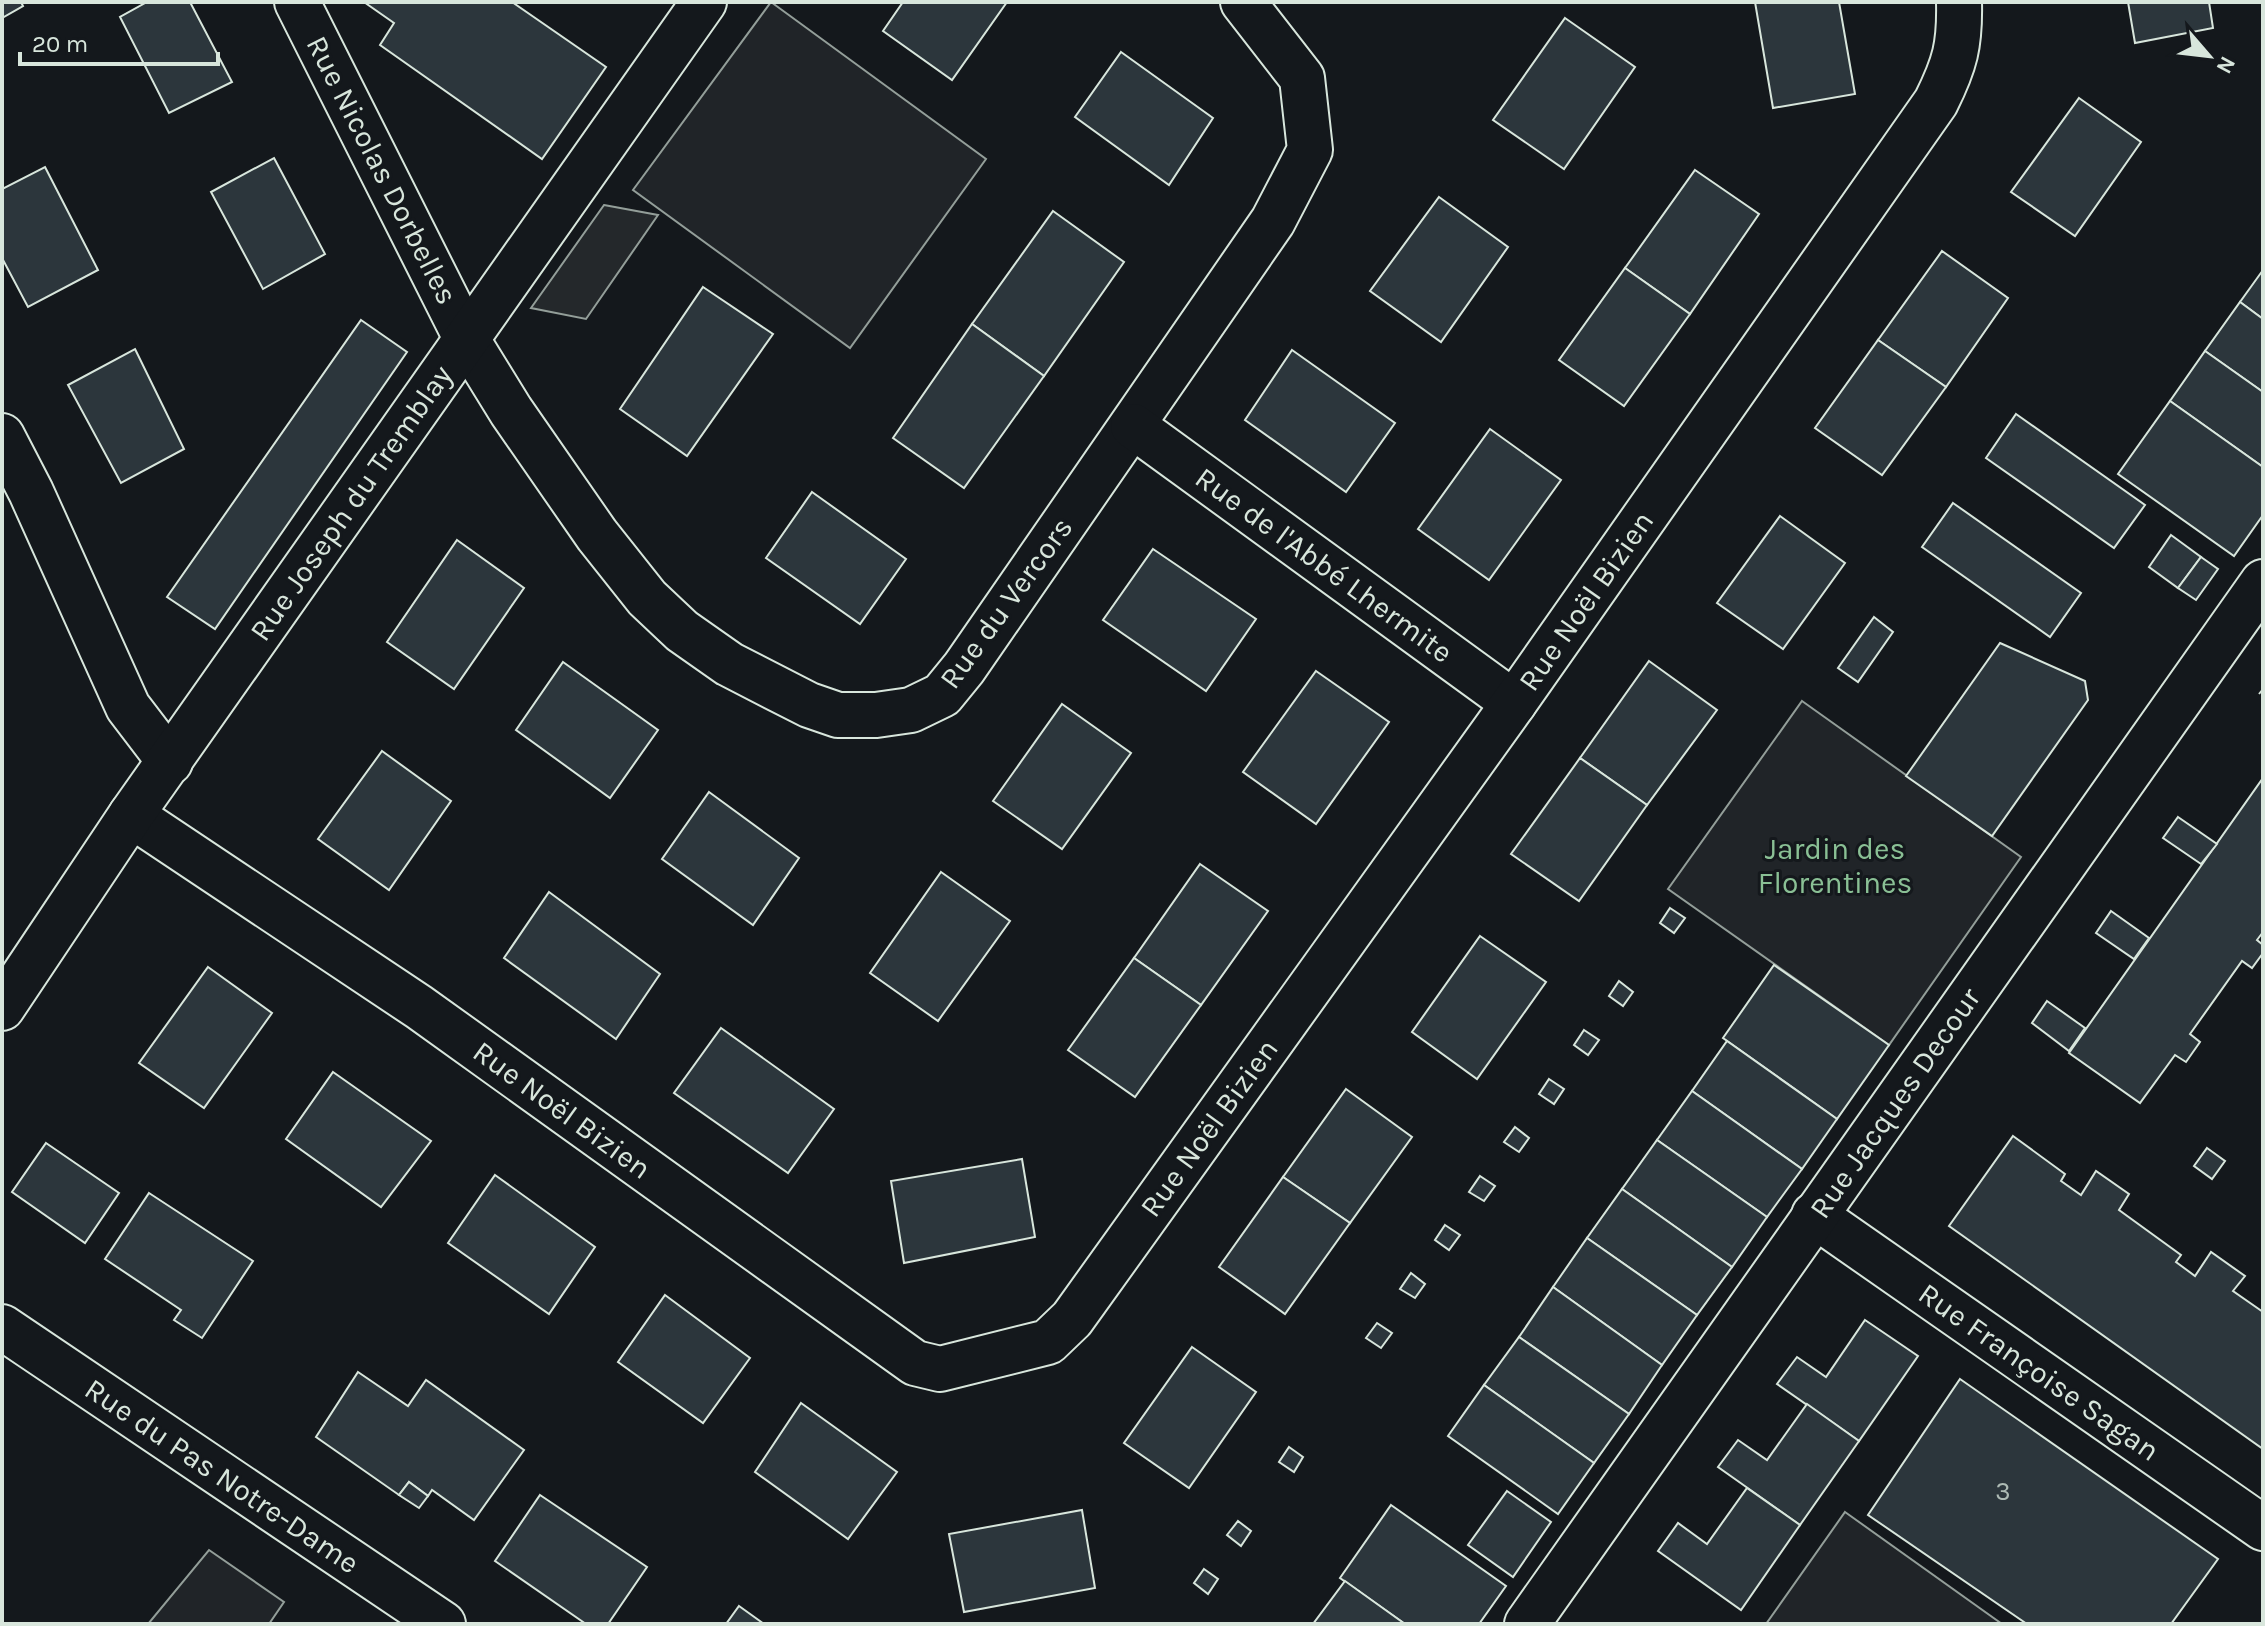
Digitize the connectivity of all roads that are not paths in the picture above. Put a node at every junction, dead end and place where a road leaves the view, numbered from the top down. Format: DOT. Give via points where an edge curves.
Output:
graph roads {
  1 [pos="297,2"];
  2 [pos="704,2"];
  3 [pos="1243,2"];
  4 [pos="1959,2"];
  5 [pos="466,338"];
  6 [pos="1133,426"];
  7 [pos="2,436"];
  8 [pos="2263,582"];
  9 [pos="1514,703"];
  10 [pos="170,762"];
  11 [pos="131,815"];
  12 [pos="2,1008"];
  13 [pos="1814,1215"];
  14 [pos="2,1327"];
  15 [pos="2263,1528"];
  16 [pos="443,1624"];
  17 [pos="1527,1624"];
  1 -- 5 [label="street, Rue Nicolas Dorbelles"];
  2 -- 5 [label="street, Rue Joseph du Tremblay"];
  3 -- 6 [label="street, Rue du Vercors" via="1302,78 1310,150 1273,221"];
  4 -- 9 [label="street, Rue Noël Bizien" via="1960,40 1936,102"];
  5 -- 6 [label="street, Rue du Vercors" via="519,423 647,598 729,664 838,715 911,710 942,695"];
  5 -- 10 [label="street, Rue Joseph du Tremblay"];
  6 -- 9 [label="street, Rue de l'Abbé Lhermite"];
  7 -- 10 [label="street" via="128,707"];
  8 -- 13 [label="street, Rue Jacques Decour"];
  9 -- 11 [label="street, Rue Noël Bizien" via="1072,1319 1048,1342 940,1369 915,1363 888,1347 419,1007"];
  10 -- 11 [label="street, Rue Joseph du Tremblay"];
  11 -- 12 [label="street, Rue Joseph du Tremblay"];
  13 -- 15 [label="street, Rue Françoise Sagan"];
  13 -- 17 [label="street, Rue Jacques Decour"];
  14 -- 16 [label="street, Rue du Pas Notre-Dame"];
}
